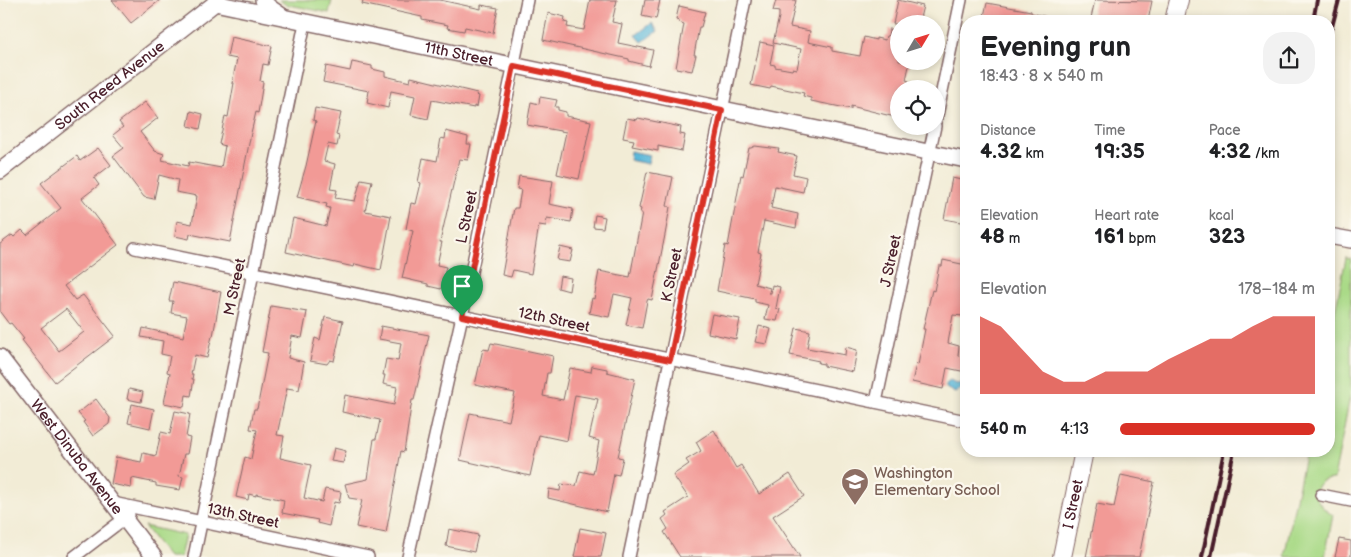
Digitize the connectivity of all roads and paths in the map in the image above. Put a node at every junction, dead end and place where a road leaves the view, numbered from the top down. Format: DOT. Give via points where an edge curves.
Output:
graph roads {
  1 [pos="263,0"];
  2 [pos="527,0"];
  3 [pos="745,0"];
  4 [pos="961,0"];
  5 [pos="1179,0"];
  6 [pos="217,2"];
  7 [pos="1175,15"];
  8 [pos="288,19"];
  9 [pos="306,23"];
  10 [pos="514,66"];
  11 [pos="944,80"];
  12 [pos="722,110"];
  13 [pos="933,135"];
  14 [pos="930,153"];
  15 [pos="960,159"];
  16 [pos="0,171"];
  17 [pos="1335,237"];
  18 [pos="1351,240"];
  19 [pos="135,248"];
  20 [pos="253,272"];
  21 [pos="462,316"];
  22 [pos="0,358"];
  23 [pos="670,360"];
  24 [pos="876,402"];
  25 [pos="960,420"];
  26 [pos="1083,457"];
  27 [pos="1322,495"];
  28 [pos="1351,501"];
  29 [pos="130,514"];
  30 [pos="200,522"];
  31 [pos="74,557"];
  32 [pos="154,557"];
  33 [pos="194,557"];
  34 [pos="368,557"];
  35 [pos="408,557"];
  36 [pos="629,557"];
  37 [pos="1062,557"];
  1 -- 8 [label="street"];
  2 -- 10 [label="street, L Street"];
  3 -- 12 [label="street, K Street"];
  4 -- 11 [label="street"];
  5 -- 7 [label="main road"];
  6 -- 8 [label="street, 11th Street"];
  6 -- 16 [label="street, South Reed Avenue"];
  8 -- 9 [label="street, 11th Street"];
  9 -- 10 [label="street, 11th Street"];
  9 -- 20 [label="street, M Street"];
  10 -- 12 [label="street, 11th Street"];
  10 -- 21 [label="street, L Street"];
  12 -- 14 [label="street, 11th Street"];
  12 -- 23 [label="street, K Street"];
  13 -- 14 [label="street, J Street"];
  14 -- 15 [label="street, 11th Street"];
  14 -- 24 [label="street, J Street"];
  17 -- 18 [label="street"];
  19 -- 20 [label="street, 12th Street"];
  20 -- 21 [label="street, 12th Street"];
  20 -- 30 [label="street, M Street"];
  21 -- 23 [label="street, 12th Street"];
  21 -- 35 [label="street, L Street"];
  22 -- 29 [label="street, West Dinuba Avenue" via="113,503"];
  23 -- 24 [label="street, 12th Street"];
  23 -- 36 [label="street, K Street"];
  24 -- 25 [label="street, 12th Street"];
  26 -- 37 [label="main road, I Street"];
  27 -- 28 [label="street"];
  29 -- 30 [label="street, 13th Street"];
  29 -- 31 [label="street"];
  29 -- 32 [label="street, West Dinuba Avenue"];
  30 -- 33 [label="street, M Street"];
  30 -- 34 [label="street, 13th Street"];
}
